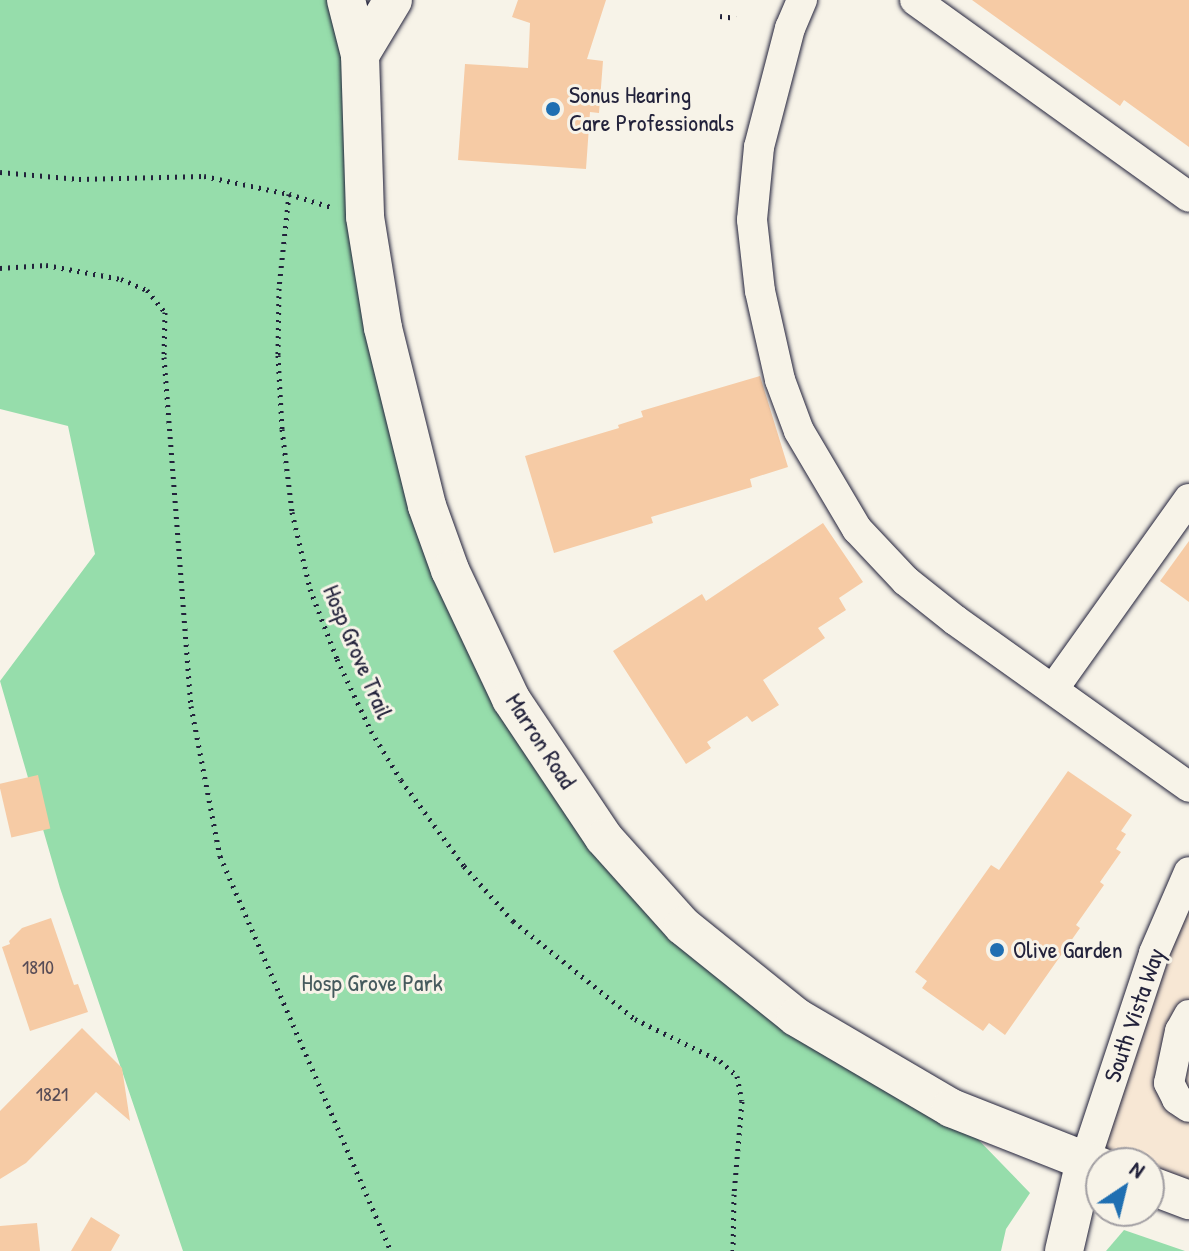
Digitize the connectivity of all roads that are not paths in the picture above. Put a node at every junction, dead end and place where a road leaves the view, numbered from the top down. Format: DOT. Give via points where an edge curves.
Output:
graph roads {
  1 [pos="346,0"];
  2 [pos="393,0"];
  3 [pos="802,0"];
  4 [pos="915,0"];
  5 [pos="360,55"];
  6 [pos="1189,197"];
  7 [pos="1189,499"];
  8 [pos="1054,688"];
  9 [pos="1189,787"];
  10 [pos="1189,872"];
  11 [pos="1189,1015"];
  12 [pos="1189,1107"];
  13 [pos="1098,1147"];
  14 [pos="1085,1161"];
  15 [pos="1085,1188"];
  16 [pos="1165,1191"];
  17 [pos="1189,1200"];
  18 [pos="1064,1251"];
  1 -- 5 [label="main road, Marron Road"];
  2 -- 5 [label="main road"];
  3 -- 8 [label="street" via="759,147 752,220 760,291 780,380 799,431 857,529 906,581"];
  4 -- 6 [label="street"];
  5 -- 14 [label="main road, Marron Road" via="365,217 383,328 427,506 450,570 511,699 604,838 683,926 796,1017 951,1108"];
  7 -- 8 [label="street"];
  8 -- 9 [label="street"];
  10 -- 13 [label="street, South Vista Way" via="1154,953"];
  11 -- 12 [label="street" via="1180,1031 1169,1083 1177,1099"];
  15 -- 18 [label="main road"];
  16 -- 17 [label="main road"];
}
